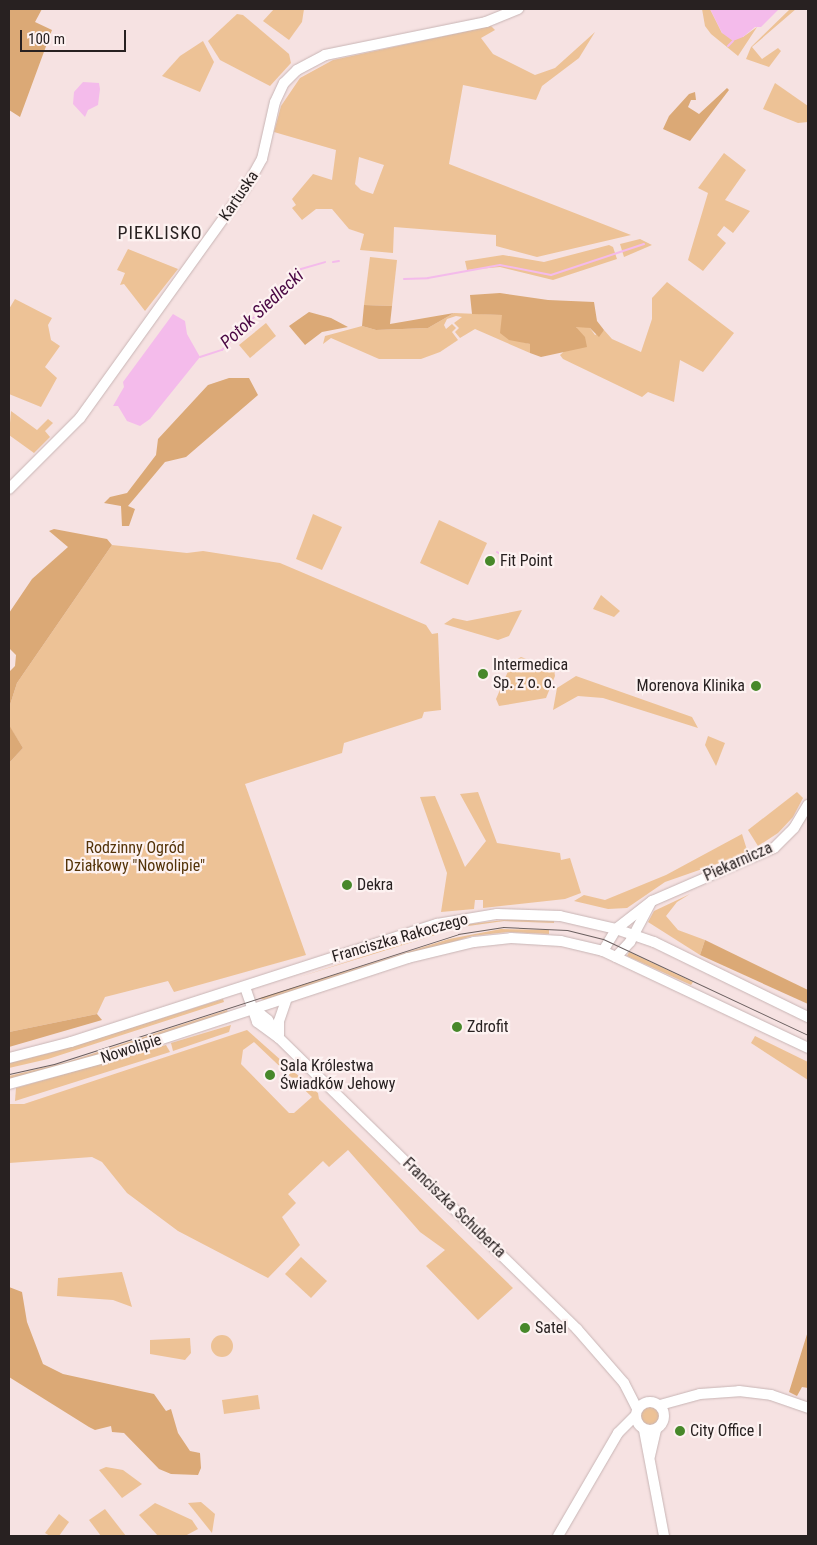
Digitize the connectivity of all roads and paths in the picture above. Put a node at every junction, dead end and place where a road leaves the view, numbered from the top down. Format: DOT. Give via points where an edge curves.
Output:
graph roads {
  1 [pos="519,9"];
  2 [pos="9,489"];
  3 [pos="808,805"];
  4 [pos="652,901"];
  5 [pos="616,929"];
  6 [pos="634,935"];
  7 [pos="603,951"];
  8 [pos="616,957"];
  9 [pos="245,987"];
  10 [pos="287,998"];
  11 [pos="253,1008"];
  12 [pos="808,1017"];
  13 [pos="279,1038"];
  14 [pos="808,1048"];
  15 [pos="9,1058"];
  16 [pos="9,1084"];
  17 [pos="624,1383"];
  18 [pos="647,1402"];
  19 [pos="808,1408"];
  20 [pos="662,1410"];
  21 [pos="639,1420"];
  22 [pos="656,1429"];
  23 [pos="649,1459"];
  24 [pos="558,1536"];
  25 [pos="664,1536"];
  1 -- 2 [label="main road, Kartuska" via="486,22 324,55 297,70 284,84 275,102 262,159 248,184 80,418"];
  3 -- 4 [label="main road, Piekarnicza" via="791,832 774,848"];
  4 -- 5 [label="main road, Piekarnicza"];
  4 -- 6 [label="main road"];
  5 -- 6 [label="main road, Franciszka Rakoczego"];
  5 -- 7 [label="main road, Piekarnicza"];
  5 -- 9 [label="main road, Franciszka Rakoczego" via="560,916 481,915 437,924"];
  6 -- 8 [label="main road"];
  6 -- 12 [label="main road, Franciszka Rakoczego"];
  7 -- 8 [label="main road, Franciszka Rakoczego"];
  7 -- 10 [label="main road, Franciszka Rakoczego" via="542,939 474,942 408,958"];
  8 -- 14 [label="main road, Franciszka Rakoczego"];
  9 -- 11 [label="main road, Franciszka Schuberta"];
  9 -- 15 [label="main road, Nowolipie" via="71,1042"];
  10 -- 11 [label="main road, Franciszka Rakoczego"];
  10 -- 13 [label="main road" via="279,1021"];
  11 -- 13 [label="main road, Franciszka Schuberta" via="268,1020"];
  11 -- 16 [label="main road, Nowolipie" via="48,1076"];
  13 -- 17 [label="main road, Franciszka Schuberta" via="578,1328"];
  17 -- 18 [label="main road, Franciszka Schuberta"];
  17 -- 21 [label="main road, Franciszka Schuberta"];
  18 -- 20 [label="main road"];
  18 -- 21 [label="main road"];
  19 -- 20 [label="main road" via="771,1395 721,1390 689,1397"];
  20 -- 22 [label="main road, Franciszka Schuberta" via="662,1423"];
  21 -- 22 [label="main road"];
  21 -- 23 [label="main road, Franciszka Schuberta"];
  21 -- 24 [label="main road" via="621,1428"];
  22 -- 23 [label="main road, Franciszka Schuberta"];
  23 -- 25 [label="main road, Franciszka Schuberta"];
}
